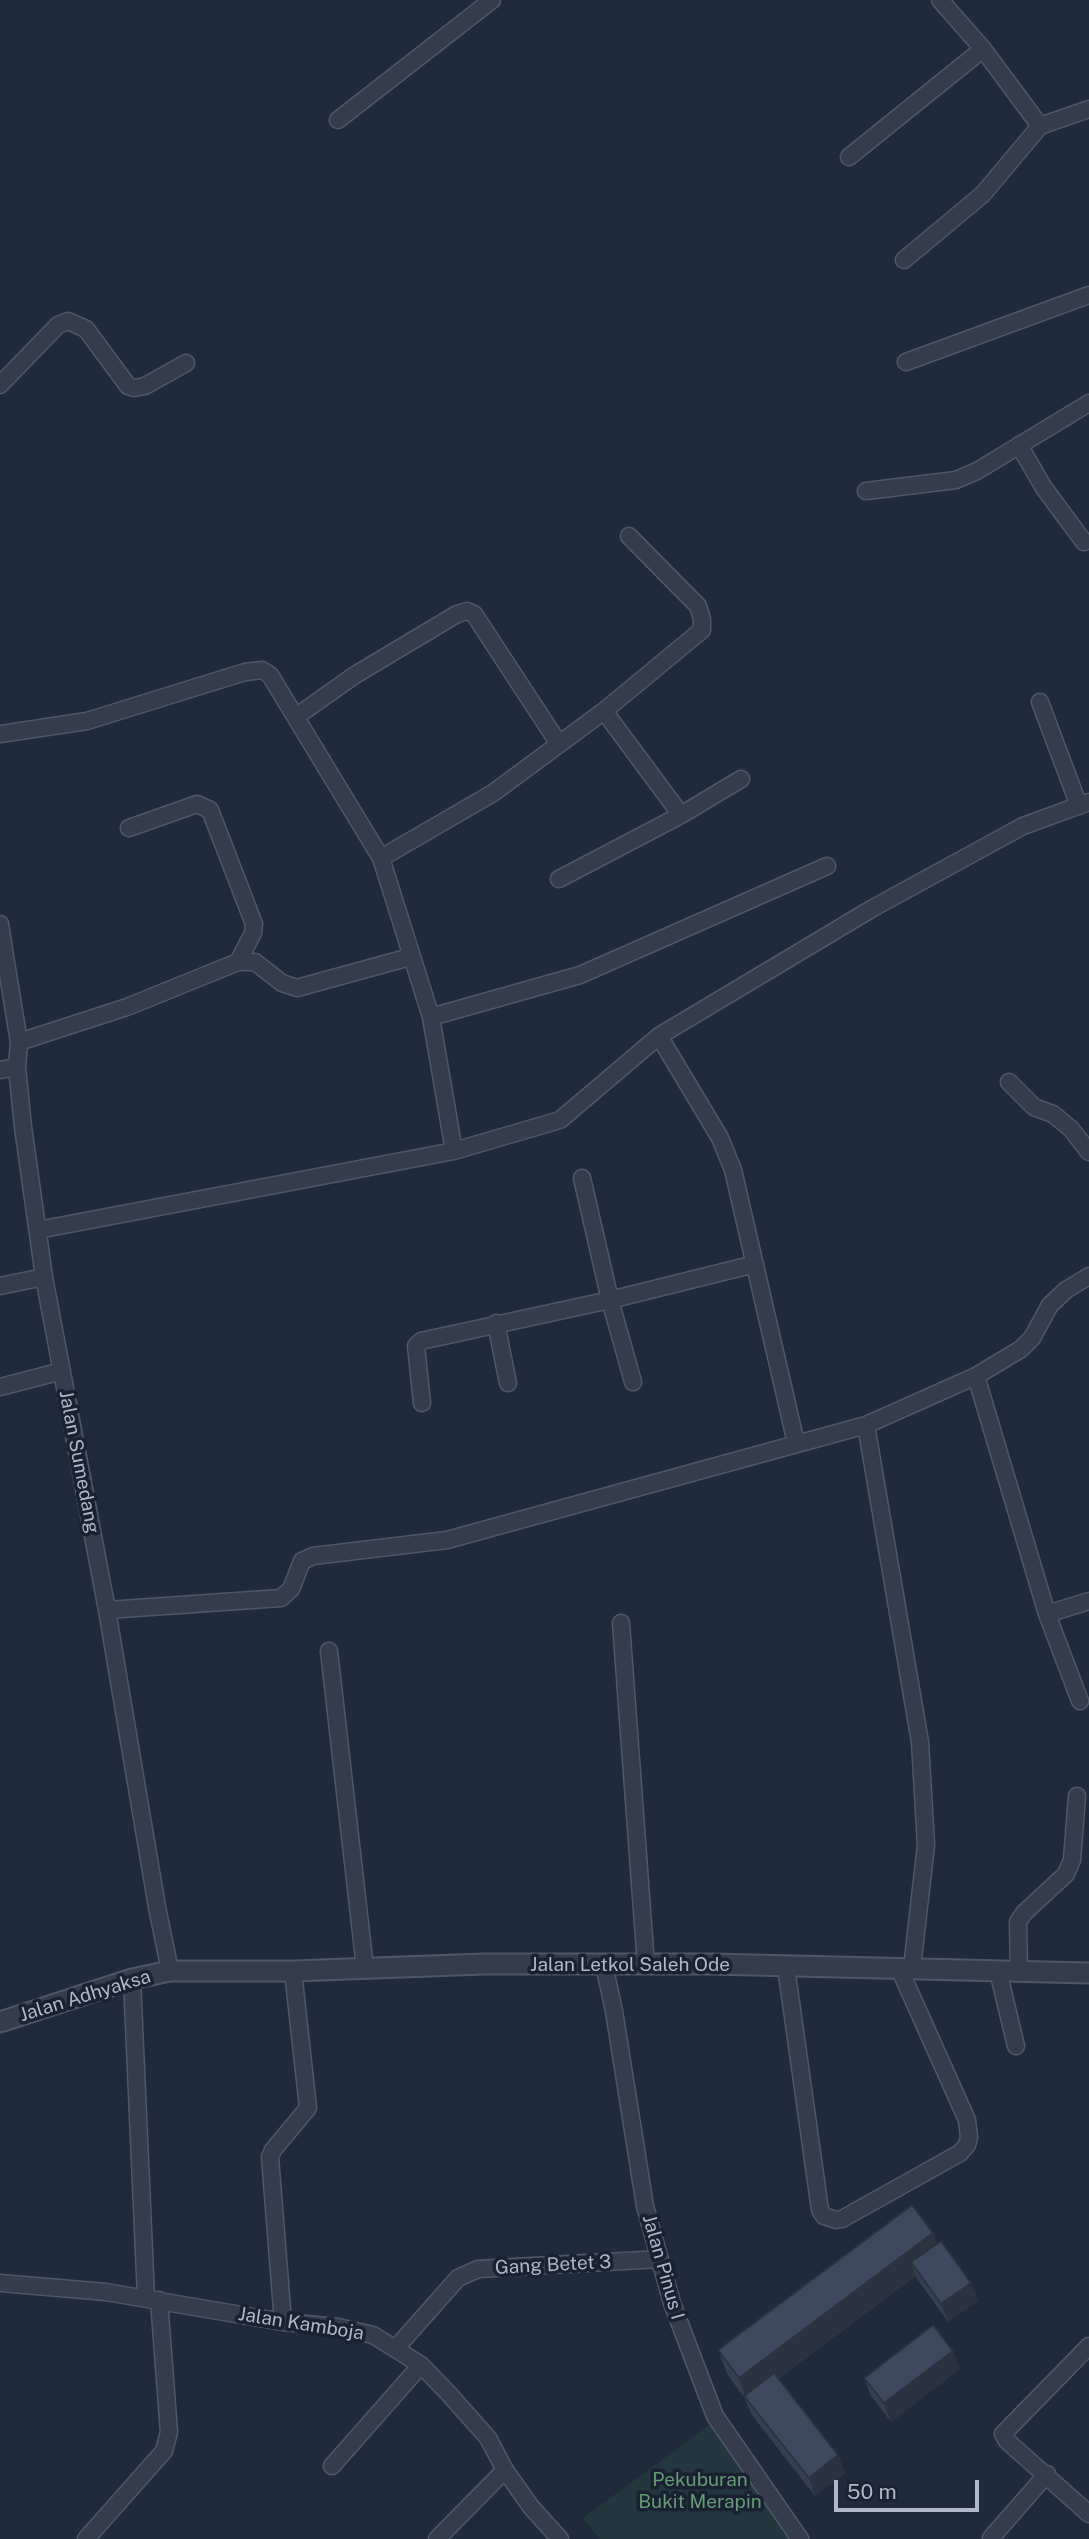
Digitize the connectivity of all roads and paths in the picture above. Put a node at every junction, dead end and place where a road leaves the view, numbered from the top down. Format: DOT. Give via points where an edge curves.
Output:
graph roads {
  1 [pos="492,0"];
  2 [pos="940,0"];
  3 [pos="983,49"];
  4 [pos="1089,109"];
  5 [pos="338,120"];
  6 [pos="1040,126"];
  7 [pos="849,157"];
  8 [pos="904,260"];
  9 [pos="1087,301"];
  10 [pos="906,362"];
  11 [pos="186,363"];
  12 [pos="0,385"];
  13 [pos="1089,402"];
  14 [pos="1019,445"];
  15 [pos="866,491"];
  16 [pos="629,536"];
  17 [pos="1084,541"];
  18 [pos="1040,702"];
  19 [pos="604,710"];
  20 [pos="296,716"];
  21 [pos="0,734"];
  22 [pos="559,744"];
  23 [pos="741,779"];
  24 [pos="1084,804"];
  25 [pos="681,815"];
  26 [pos="129,828"];
  27 [pos="381,858"];
  28 [pos="827,866"];
  29 [pos="559,879"];
  30 [pos="0,925"];
  31 [pos="3,956"];
  32 [pos="410,957"];
  33 [pos="239,961"];
  34 [pos="431,1017"];
  35 [pos="659,1036"];
  36 [pos="19,1042"];
  37 [pos="18,1067"];
  38 [pos="0,1070"];
  39 [pos="1009,1082"];
  40 [pos="454,1151"];
  41 [pos="1089,1152"];
  42 [pos="582,1178"];
  43 [pos="37,1230"];
  44 [pos="755,1265"];
  45 [pos="1089,1276"];
  46 [pos="44,1277"];
  47 [pos="0,1286"];
  48 [pos="610,1300"];
  49 [pos="496,1323"];
  50 [pos="62,1371"];
  51 [pos="976,1376"];
  52 [pos="633,1382"];
  53 [pos="508,1383"];
  54 [pos="0,1387"];
  55 [pos="422,1403"];
  56 [pos="866,1425"];
  57 [pos="796,1443"];
  58 [pos="1089,1601"];
  59 [pos="107,1610"];
  60 [pos="1047,1614"];
  61 [pos="621,1623"];
  62 [pos="329,1651"];
  63 [pos="1080,1701"];
  64 [pos="1077,1796"];
  65 [pos="604,1965"];
  66 [pos="646,1965"];
  67 [pos="786,1967"];
  68 [pos="365,1968"];
  69 [pos="906,1968"];
  70 [pos="998,1970"];
  71 [pos="170,1971"];
  72 [pos="293,1971"];
  73 [pos="1019,1971"];
  74 [pos="1089,1973"];
  75 [pos="132,1979"];
  76 [pos="0,2022"];
  77 [pos="1016,2046"];
  78 [pos="660,2259"];
  79 [pos="0,2283"];
  80 [pos="153,2299"];
  81 [pos="283,2322"];
  82 [pos="396,2348"];
  83 [pos="1087,2353"];
  84 [pos="421,2365"];
  85 [pos="332,2466"];
  86 [pos="505,2470"];
  87 [pos="1047,2474"];
  88 [pos="1089,2514"];
  89 [pos="558,2536"];
  90 [pos="86,2539"];
  91 [pos="437,2539"];
  92 [pos="800,2539"];
  93 [pos="990,2539"];
  1 -- 5 [label="street"];
  2 -- 3 [label="street"];
  3 -- 6 [label="street"];
  3 -- 7 [label="street"];
  4 -- 6 [label="street"];
  6 -- 8 [label="street" via="983,194"];
  9 -- 10 [label="street"];
  11 -- 12 [label="street" via="145,386 128,386 86,329 68,321 58,325"];
  13 -- 14 [label="street"];
  14 -- 15 [label="street" via="956,480"];
  14 -- 17 [label="street"];
  16 -- 19 [label="street" via="698,606 702,630"];
  18 -- 24 [label="street"];
  19 -- 22 [label="street"];
  19 -- 25 [label="street"];
  20 -- 21 [label="street" via="270,674 255,670 87,721"];
  20 -- 22 [label="street" via="355,675 467,611 474,614"];
  20 -- 27 [label="street"];
  22 -- 27 [label="street" via="493,793"];
  23 -- 25 [label="street"];
  24 -- 35 [label="street" via="1023,826 873,908"];
  25 -- 29 [label="street"];
  26 -- 33 [label="street" via="197,804 210,810 254,924"];
  27 -- 32 [label="street"];
  28 -- 34 [label="street" via="580,975"];
  30 -- 31 [label="street, Jalan Sumedang"];
  31 -- 36 [label="street, Jalan Sumedang"];
  32 -- 33 [label="street" via="297,988 282,983 256,962"];
  32 -- 34 [label="street"];
  33 -- 36 [label="street" via="127,1007"];
  34 -- 40 [label="street"];
  35 -- 40 [label="street" via="560,1119"];
  35 -- 44 [label="street" via="720,1138 733,1170"];
  36 -- 37 [label="street, Jalan Sumedang"];
  37 -- 38 [label="street"];
  37 -- 43 [label="street, Jalan Sumedang"];
  39 -- 41 [label="street" via="1034,1107 1053,1114 1071,1129"];
  40 -- 43 [label="street"];
  42 -- 48 [label="street"];
  43 -- 46 [label="street, Jalan Sumedang"];
  44 -- 48 [label="street"];
  44 -- 57 [label="street"];
  45 -- 51 [label="street" via="1050,1305 1021,1349"];
  46 -- 47 [label="street"];
  46 -- 50 [label="street, Jalan Sumedang"];
  48 -- 49 [label="street"];
  48 -- 52 [label="street"];
  49 -- 53 [label="street"];
  49 -- 55 [label="street" via="416,1346"];
  50 -- 54 [label="street"];
  50 -- 59 [label="street, Jalan Sumedang"];
  51 -- 56 [label="street"];
  51 -- 60 [label="street"];
  56 -- 57 [label="street"];
  56 -- 69 [label="street" via="920,1742 926,1845"];
  57 -- 59 [label="street" via="447,1540 313,1556 302,1562 291,1589 281,1598"];
  58 -- 60 [label="street"];
  59 -- 71 [label="street, Jalan Sumedang"];
  60 -- 63 [label="street"];
  61 -- 66 [label="street"];
  62 -- 68 [label="street"];
  64 -- 73 [label="street" via="1072,1860 1066,1874 1018,1922"];
  65 -- 66 [label="street, Jalan Letkol Saleh Ode"];
  65 -- 68 [label="street, Jalan Letkol Saleh Ode"];
  65 -- 78 [label="street, Jalan Pinus I" via="645,2206"];
  66 -- 67 [label="street, Jalan Letkol Saleh Ode"];
  67 -- 69 [label="street, Jalan Letkol Saleh Ode"];
  67 -- 69 [label="street" via="820,2210 836,2220 967,2145 967,2120"];
  68 -- 72 [label="street, Jalan Letkol Saleh Ode"];
  69 -- 70 [label="street, Jalan Letkol Saleh Ode"];
  70 -- 73 [label="street, Jalan Letkol Saleh Ode"];
  70 -- 77 [label="street"];
  71 -- 72 [label="street, Jalan Letkol Saleh Ode"];
  71 -- 75 [label="street, Jalan Adhyaksa"];
  72 -- 81 [label="street" via="308,2108 270,2157"];
  73 -- 74 [label="street, Jalan Letkol Saleh Ode"];
  75 -- 76 [label="street, Jalan Adhyaksa"];
  75 -- 80 [label="street"];
  78 -- 82 [label="street, Gang Betet 3" via="478,2269 458,2278"];
  78 -- 92 [label="street, Jalan Pinus I" via="715,2416"];
  79 -- 80 [label="street, Jalan Kamboja"];
  80 -- 81 [label="street, Jalan Kamboja"];
  80 -- 90 [label="street" via="169,2432 164,2451"];
  81 -- 82 [label="street, Jalan Kamboja" via="373,2335"];
  82 -- 84 [label="street, Jalan Kamboja"];
  83 -- 87 [label="street" via="1003,2434"];
  84 -- 85 [label="street"];
  84 -- 86 [label="street, Jalan Kamboja" via="488,2438"];
  86 -- 89 [label="street, Jalan Kamboja"];
  86 -- 91 [label="street"];
  87 -- 88 [label="street"];
  87 -- 93 [label="street"];
}
